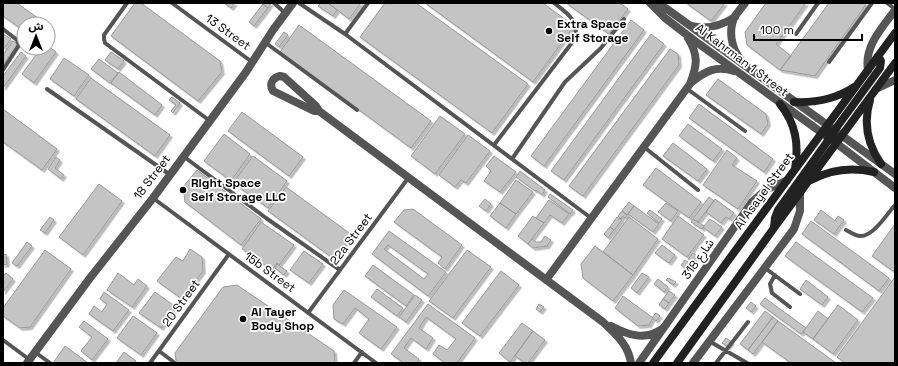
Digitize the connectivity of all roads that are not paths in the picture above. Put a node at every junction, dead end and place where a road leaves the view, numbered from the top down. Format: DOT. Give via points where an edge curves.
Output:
graph roads {
  1 [pos="127,3"];
  2 [pos="172,3"];
  3 [pos="274,3"];
  4 [pos="293,3"];
  5 [pos="299,3"];
  6 [pos="368,3"];
  7 [pos="554,3"];
  8 [pos="650,3"];
  9 [pos="656,3"];
  10 [pos="745,3"];
  11 [pos="818,3"];
  12 [pos="872,3"];
  13 [pos="887,3"];
  14 [pos="895,9"];
  15 [pos="285,13"];
  16 [pos="735,17"];
  17 [pos="624,19"];
  18 [pos="687,29"];
  19 [pos="3,30"];
  20 [pos="895,33"];
  21 [pos="345,34"];
  22 [pos="796,34"];
  23 [pos="266,43"];
  24 [pos="878,56"];
  25 [pos="829,62"];
  26 [pos="253,63"];
  27 [pos="895,63"];
  28 [pos="750,68"];
  29 [pos="3,70"];
  30 [pos="868,70"];
  31 [pos="740,73"];
  32 [pos="895,80"];
  33 [pos="858,84"];
  34 [pos="688,86"];
  35 [pos="47,89"];
  36 [pos="874,93"];
  37 [pos="794,102"];
  38 [pos="780,104"];
  39 [pos="357,110"];
  40 [pos="319,111"];
  41 [pos="210,121"];
  42 [pos="831,128"];
  43 [pos="745,131"];
  44 [pos="825,135"];
  45 [pos="842,136"];
  46 [pos="836,144"];
  47 [pos="494,145"];
  48 [pos="644,147"];
  49 [pos="183,156"];
  50 [pos="512,159"];
  51 [pos="881,164"];
  52 [pos="794,170"];
  53 [pos="874,172"];
  54 [pos="169,174"];
  55 [pos="895,174"];
  56 [pos="409,177"];
  57 [pos="786,181"];
  58 [pos="808,181"];
  59 [pos="895,188"];
  60 [pos="698,190"];
  61 [pos="800,192"];
  62 [pos="153,198"];
  63 [pos="895,205"];
  64 [pos="591,218"];
  65 [pos="774,228"];
  66 [pos="846,230"];
  67 [pos="229,254"];
  68 [pos="765,268"];
  69 [pos="340,270"];
  70 [pos="775,275"];
  71 [pos="546,280"];
  72 [pos="800,294"];
  73 [pos="790,307"];
  74 [pos="308,313"];
  75 [pos="603,322"];
  76 [pos="748,322"];
  77 [pos="665,327"];
  78 [pos="3,340"];
  79 [pos="709,341"];
  80 [pos="159,351"];
  81 [pos="725,351"];
  82 [pos="35,352"];
  83 [pos="362,352"];
  84 [pos="28,361"];
  85 [pos="50,363"];
  86 [pos="150,363"];
  87 [pos="175,363"];
  88 [pos="354,363"];
  89 [pos="376,363"];
  90 [pos="631,363"];
  91 [pos="638,363"];
  92 [pos="653,363"];
  93 [pos="677,363"];
  94 [pos="693,363"];
  95 [pos="716,363"];
  96 [pos="747,363"];
  1 -- 41 [label="lane" via="104,35 105,43"];
  2 -- 26 [label="lane, 13 Street"];
  3 -- 15 [label="lane"];
  4 -- 15 [label="street, 18 Street"];
  5 -- 21 [label="lane"];
  6 -- 21 [label="lane"];
  7 -- 47 [label="lane" via="572,18 576,36"];
  8 -- 18 [label="street, Al Kahrman 1 Street" via="665,18"];
  9 -- 18 [label="street, Al Kahrman 1 Street"];
  10 -- 16 [label="street"];
  11 -- 22 [label="lane"];
  12 -- 25 [label="lane"];
  13 -- 14 [label="lane"];
  14 -- 30 [label="street" via="871,44 867,60"];
  15 -- 23 [label="street, 18 Street"];
  16 -- 18 [label="street" via="716,26"];
  16 -- 28 [label="street" via="732,41 738,56"];
  17 -- 50 [label="lane" via="601,48 565,82"];
  18 -- 28 [label="street, Al Kahrman 1 Street"];
  18 -- 31 [label="street, Al Kahrman 1 Street"];
  18 -- 34 [label="street" via="696,62"];
  19 -- 29 [label="lane" via="19,44"];
  20 -- 24 [label="main road, Al Asayel Street"];
  21 -- 47 [label="lane"];
  23 -- 26 [label="street, 18 Street"];
  23 -- 39 [label="lane"];
  24 -- 30 [label="main road, Al Asayel Street"];
  24 -- 42 [label="main road" via="880,68"];
  26 -- 41 [label="street, 18 Street"];
  27 -- 36 [label="main road"];
  28 -- 37 [label="street, Al Kahrman 1 Street"];
  30 -- 33 [label="main road, Al Asayel Street"];
  31 -- 34 [label="street" via="729,69 716,69 703,73"];
  31 -- 38 [label="street, Al Kahrman 1 Street"];
  32 -- 36 [label="street"];
  33 -- 37 [label="main road" via="828,99 817,102"];
  33 -- 42 [label="main road, Al Asayel Street"];
  34 -- 43 [label="lane"];
  34 -- 48 [label="street"];
  35 -- 54 [label="lane"];
  36 -- 45 [label="main road"];
  36 -- 51 [label="main road" via="867,118 868,134 872,150"];
  37 -- 42 [label="street, Al Kahrman 1 Street"];
  38 -- 44 [label="street, Al Kahrman 1 Street"];
  38 -- 52 [label="main road" via="790,118 796,135"];
  40 -- 40 [label="street" via="284,77 280,76 273,80 271,88 276,94 316,112"];
  40 -- 56 [label="street"];
  41 -- 49 [label="street, 18 Street"];
  42 -- 44 [label="main road, Al Asayel Street"];
  42 -- 45 [label="street, Al Kahrman 1 Street"];
  42 -- 46 [label="main road"];
  44 -- 46 [label="street, Al Kahrman 1 Street"];
  44 -- 52 [label="main road, Al Asayel Street"];
  44 -- 65 [label="main road" via="825,145 778,210"];
  45 -- 46 [label="main road"];
  45 -- 51 [label="street, Al Kahrman 1 Street"];
  46 -- 53 [label="street, Al Kahrman 1 Street"];
  46 -- 58 [label="main road"];
  47 -- 50 [label="lane"];
  48 -- 60 [label="lane"];
  48 -- 64 [label="street"];
  49 -- 54 [label="street, 18 Street"];
  49 -- 69 [label="lane"];
  50 -- 64 [label="lane"];
  51 -- 55 [label="street, Al Kahrman 1 Street"];
  52 -- 57 [label="main road, Al Asayel Street"];
  53 -- 58 [label="main road" via="842,169"];
  53 -- 59 [label="street, Al Kahrman 1 Street"];
  54 -- 62 [label="street, 18 Street"];
  56 -- 69 [label="lane, 22a Street"];
  56 -- 71 [label="street"];
  57 -- 77 [label="street, شارع 318" via="767,188 752,202"];
  57 -- 92 [label="main road, Al Asayel Street"];
  58 -- 61 [label="main road"];
  61 -- 65 [label="main road"];
  61 -- 68 [label="street" via="800,211 794,229"];
  62 -- 67 [label="lane, 15b Street"];
  62 -- 82 [label="street, 18 Street"];
  63 -- 66 [label="lane" via="868,235 860,236"];
  64 -- 71 [label="street"];
  65 -- 93 [label="main road"];
  67 -- 74 [label="lane, 15b Street"];
  67 -- 80 [label="lane, 20 Street"];
  68 -- 70 [label="lane"];
  68 -- 79 [label="street"];
  69 -- 74 [label="lane, 22a Street"];
  70 -- 72 [label="lane"];
  70 -- 73 [label="lane" via="770,284 772,293"];
  71 -- 75 [label="street"];
  74 -- 83 [label="lane, 15b Street"];
  75 -- 77 [label="street" via="635,336 651,335"];
  75 -- 90 [label="street" via="625,345"];
  76 -- 81 [label="lane"];
  77 -- 91 [label="street, شارع 318"];
  78 -- 84 [label="lane"];
  79 -- 81 [label="lane"];
  79 -- 94 [label="street"];
  80 -- 86 [label="lane, 20 Street"];
  80 -- 87 [label="lane"];
  81 -- 95 [label="lane"];
  81 -- 96 [label="lane"];
  82 -- 84 [label="street, 18 Street"];
  82 -- 85 [label="lane"];
  83 -- 88 [label="lane"];
  83 -- 89 [label="lane, 15b Street"];
}
